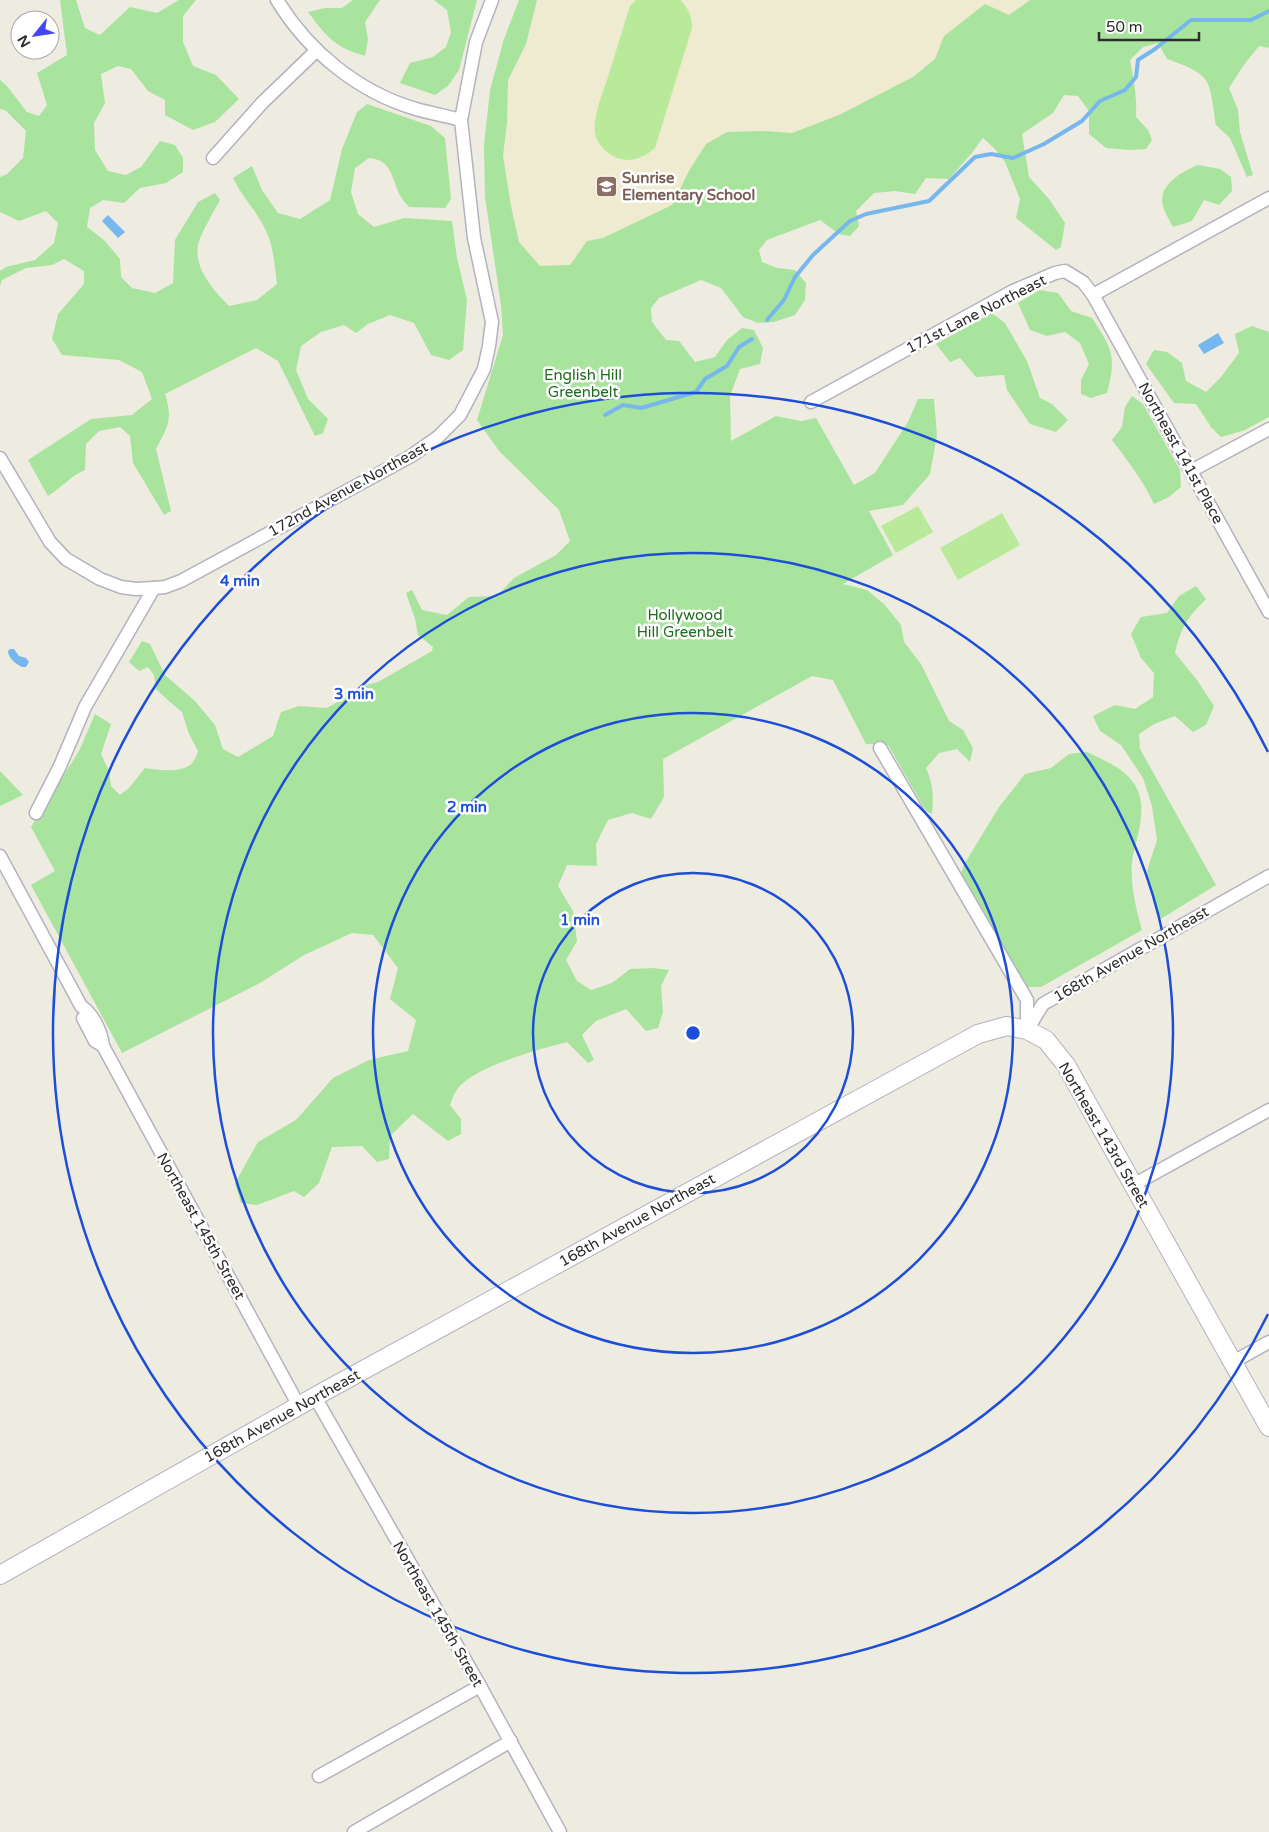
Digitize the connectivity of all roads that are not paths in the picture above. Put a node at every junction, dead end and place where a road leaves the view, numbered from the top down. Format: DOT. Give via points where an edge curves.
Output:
graph roads {
  1 [pos="277,0"];
  2 [pos="492,0"];
  3 [pos="317,50"];
  4 [pos="461,120"];
  5 [pos="213,158"];
  6 [pos="1269,198"];
  7 [pos="1094,295"];
  8 [pos="810,402"];
  9 [pos="1269,429"];
  10 [pos="0,458"];
  11 [pos="1191,471"];
  12 [pos="154,588"];
  13 [pos="1269,612"];
  14 [pos="880,748"];
  15 [pos="36,813"];
  16 [pos="0,856"];
  17 [pos="1269,876"];
  18 [pos="1026,1030"];
  19 [pos="1269,1110"];
  20 [pos="1133,1185"];
  21 [pos="1269,1342"];
  22 [pos="1233,1362"];
  23 [pos="315,1397"];
  24 [pos="299,1406"];
  25 [pos="1269,1427"];
  26 [pos="0,1575"];
  27 [pos="480,1686"];
  28 [pos="511,1741"];
  29 [pos="319,1776"];
  30 [pos="354,1832"];
  31 [pos="560,1832"];
  1 -- 3 [label="street" via="294,26"];
  2 -- 4 [label="street, 172nd Avenue Northeast" via="476,42"];
  3 -- 4 [label="street" via="351,78 380,94 415,109"];
  3 -- 5 [label="street"];
  4 -- 12 [label="street, 172nd Avenue Northeast" via="474,238 492,322 484,369 460,416 438,438 412,456 181,581"];
  6 -- 7 [label="street"];
  7 -- 8 [label="street, 171st Lane Northeast" via="1083,282 1065,271 1055,273 1011,292"];
  7 -- 11 [label="street, Northeast 141st Place"];
  9 -- 11 [label="street"];
  10 -- 12 [label="street, 172nd Avenue Northeast" via="50,542 66,559 121,587"];
  11 -- 13 [label="street, Northeast 141st Place"];
  12 -- 15 [label="street" via="85,706"];
  14 -- 18 [label="street" via="1027,1000"];
  16 -- 24 [label="street, Northeast 145th Street" via="80,1006 80,1014 95,1041 103,1046"];
  17 -- 18 [label="street, 168th Avenue Northeast" via="1043,1004"];
  18 -- 20 [label="street, Northeast 143rd Street" via="1046,1040 1066,1066"];
  18 -- 23 [label="street, 168th Avenue Northeast" via="1007,1026 978,1034"];
  19 -- 20 [label="street"];
  20 -- 22 [label="street, Northeast 143rd Street"];
  21 -- 22 [label="street"];
  22 -- 25 [label="street, Northeast 143rd Street"];
  23 -- 24 [label="street, 168th Avenue Northeast"];
  23 -- 27 [label="street, Northeast 145th Street"];
  24 -- 26 [label="street, 168th Avenue Northeast"];
  27 -- 28 [label="street, Northeast 145th Street"];
  27 -- 29 [label="street"];
  28 -- 30 [label="street"];
  28 -- 31 [label="street, Northeast 145th Street"];
}
